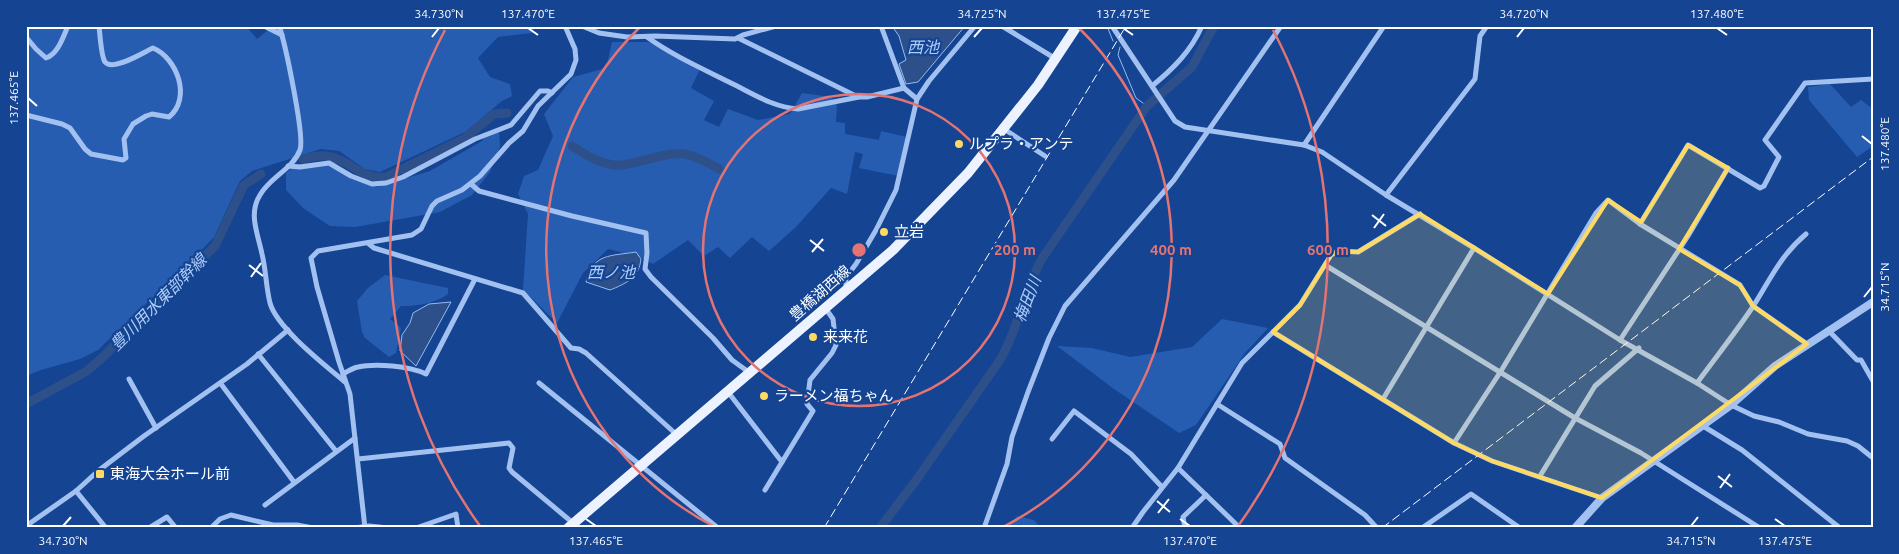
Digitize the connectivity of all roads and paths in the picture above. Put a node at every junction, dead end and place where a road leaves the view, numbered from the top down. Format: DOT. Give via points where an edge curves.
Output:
graph roads {
  1 [pos="68,26"];
  2 [pos="99,26"];
  3 [pos="264,26"];
  4 [pos="279,26"];
  5 [pos="565,26"];
  6 [pos="582,26"];
  7 [pos="776,26"];
  8 [pos="881,26"];
  9 [pos="975,26"];
  10 [pos="1002,26"];
  11 [pos="1077,26"];
  12 [pos="1112,26"];
  13 [pos="1202,26"];
  14 [pos="1281,26"];
  15 [pos="1384,26"];
  16 [pos="1487,26"];
  17 [pos="26,36"];
  18 [pos="282,36"];
  19 [pos="646,37"];
  20 [pos="738,38"];
  21 [pos="1056,59"];
  22 [pos="1873,79"];
  23 [pos="1153,87"];
  24 [pos="904,88"];
  25 [pos="552,93"];
  26 [pos="858,97"];
  27 [pos="917,99"];
  28 [pos="26,115"];
  29 [pos="1004,129"];
  30 [pos="1210,131"];
  31 [pos="1304,145"];
  32 [pos="1045,156"];
  33 [pos="288,166"];
  34 [pos="1728,168"];
  35 [pos="471,184"];
  36 [pos="1386,195"];
  37 [pos="1420,214"];
  38 [pos="1640,224"];
  39 [pos="1806,234"];
  40 [pos="369,244"];
  41 [pos="1474,248"];
  42 [pos="1679,249"];
  43 [pos="1325,265"];
  44 [pos="475,279"];
  45 [pos="846,292"];
  46 [pos="1548,294"];
  47 [pos="1873,302"];
  48 [pos="1753,306"];
  49 [pos="826,309"];
  50 [pos="1426,326"];
  51 [pos="288,330"];
  52 [pos="1828,330"];
  53 [pos="1273,332"];
  54 [pos="1620,340"];
  55 [pos="1808,344"];
  56 [pos="1639,348"];
  57 [pos="258,354"];
  58 [pos="1501,371"];
  59 [pos="750,373"];
  60 [pos="343,374"];
  61 [pos="129,379"];
  62 [pos="1873,381"];
  63 [pos="346,383"];
  64 [pos="539,383"];
  65 [pos="1697,383"];
  66 [pos="221,384"];
  67 [pos="728,392"];
  68 [pos="1383,399"];
  69 [pos="1216,404"];
  70 [pos="1731,405"];
  71 [pos="1575,418"];
  72 [pos="1703,426"];
  73 [pos="156,428"];
  74 [pos="677,436"];
  75 [pos="355,438"];
  76 [pos="1052,439"];
  77 [pos="1454,443"];
  78 [pos="336,451"];
  79 [pos="358,458"];
  80 [pos="1873,458"];
  81 [pos="782,462"];
  82 [pos="1654,462"];
  83 [pos="641,467"];
  84 [pos="1178,468"];
  85 [pos="1540,476"];
  86 [pos="294,482"];
  87 [pos="1162,486"];
  88 [pos="764,490"];
  89 [pos="76,491"];
  90 [pos="1206,495"];
  91 [pos="1602,498"];
  92 [pos="264,505"];
  93 [pos="26,526"];
  94 [pos="574,526"];
  95 [pos="284,527"];
  96 [pos="106,528"];
  97 [pos="149,528"];
  98 [pos="176,528"];
  99 [pos="211,528"];
  100 [pos="313,528"];
  101 [pos="354,528"];
  102 [pos="365,528"];
  103 [pos="388,528"];
  104 [pos="416,528"];
  105 [pos="458,528"];
  106 [pos="718,528"];
  107 [pos="984,528"];
  108 [pos="1132,528"];
  109 [pos="1187,528"];
  110 [pos="1240,528"];
  111 [pos="1377,528"];
  112 [pos="1422,528"];
  113 [pos="1520,528"];
  114 [pos="1575,528"];
  115 [pos="1760,528"];
  116 [pos="1840,528"];
  1 -- 17 [label="street" via="55,52 46,58"];
  2 -- 28 [label="street" via="104,61 109,65 123,63 153,48 169,60 180,87 180,96 172,114 169,117 152,114 133,124 125,135 126,158 123,160 91,154 70,128"];
  3 -- 18 [label="street"];
  4 -- 18 [label="street"];
  5 -- 25 [label="street" via="575,48 576,60 571,74"];
  6 -- 19 [label="street" via="599,33"];
  7 -- 20 [label="street"];
  8 -- 24 [label="street"];
  9 -- 27 [label="street"];
  10 -- 21 [label="street"];
  11 -- 21 [label="main road, 豊橋湖西線"];
  12 -- 23 [label="street"];
  13 -- 23 [label="street" via="1185,56"];
  14 -- 30 [label="street"];
  15 -- 31 [label="street"];
  16 -- 36 [label="street" via="1480,36 1475,79"];
  18 -- 33 [label="street" via="301,138 300,149"];
  19 -- 20 [label="street"];
  19 -- 26 [label="street" via="772,104 798,109"];
  20 -- 26 [label="street"];
  21 -- 29 [label="main road, 豊橋湖西線"];
  22 -- 34 [label="street" via="1805,83 1765,140 1779,157 1764,186 1760,188"];
  23 -- 30 [label="street" via="1175,121"];
  24 -- 26 [label="street"];
  24 -- 27 [label="street"];
  25 -- 33 [label="street" via="540,91 511,125 386,183 372,184 329,163"];
  25 -- 35 [label="street" via="538,106 523,131"];
  27 -- 45 [label="street" via="896,190 876,230 846,277"];
  29 -- 32 [label="street"];
  29 -- 45 [label="main road, 豊橋湖西線" via="934,210"];
  30 -- 31 [label="street"];
  30 -- 107 [label="street" via="1174,180 1065,306 1028,392"];
  31 -- 36 [label="street" via="1334,159"];
  33 -- 51 [label="street" via="260,194 255,206 254,227 271,305"];
  34 -- 38 [label="street" via="1688,145"];
  34 -- 42 [label="street"];
  35 -- 40 [label="street" via="437,200 421,229 412,235"];
  35 -- 59 [label="street" via="478,191 646,233 645,270 732,360"];
  36 -- 37 [label="street"];
  37 -- 41 [label="street"];
  37 -- 43 [label="street" via="1358,252 1338,251"];
  38 -- 42 [label="street"];
  38 -- 46 [label="street" via="1608,200 1596,213"];
  39 -- 48 [label="street" via="1791,246"];
  40 -- 44 [label="street"];
  40 -- 60 [label="street" via="318,251 311,258"];
  41 -- 46 [label="street"];
  41 -- 50 [label="street"];
  42 -- 48 [label="street" via="1740,285"];
  42 -- 54 [label="street"];
  43 -- 50 [label="street"];
  43 -- 53 [label="street" via="1300,305"];
  44 -- 60 [label="street" via="426,374 405,368 366,366"];
  44 -- 74 [label="street" via="523,293 571,348 586,353"];
  45 -- 49 [label="main road, 豊橋湖西線"];
  46 -- 54 [label="street"];
  46 -- 58 [label="street"];
  47 -- 52 [label="street"];
  48 -- 55 [label="street"];
  48 -- 65 [label="street"];
  49 -- 59 [label="main road, 豊橋湖西線"];
  49 -- 81 [label="street" via="833,320 836,345 810,380 806,404 813,411"];
  50 -- 58 [label="street"];
  50 -- 68 [label="street"];
  51 -- 57 [label="street"];
  51 -- 63 [label="street"];
  52 -- 55 [label="street"];
  52 -- 62 [label="street" via="1857,360 1861,360"];
  53 -- 68 [label="street"];
  53 -- 69 [label="street" via="1242,363"];
  54 -- 56 [label="street"];
  55 -- 70 [label="street" via="1775,366"];
  56 -- 65 [label="street"];
  56 -- 71 [label="street" via="1595,386"];
  57 -- 66 [label="street"];
  57 -- 78 [label="street"];
  58 -- 71 [label="street"];
  58 -- 77 [label="street"];
  59 -- 67 [label="main road, 豊橋湖西線"];
  60 -- 63 [label="street"];
  61 -- 73 [label="street"];
  63 -- 75 [label="street"];
  64 -- 83 [label="street"];
  65 -- 70 [label="street"];
  66 -- 73 [label="street"];
  66 -- 86 [label="street"];
  67 -- 74 [label="main road, 豊橋湖西線"];
  67 -- 81 [label="street"];
  68 -- 77 [label="street"];
  69 -- 84 [label="street"];
  69 -- 111 [label="street" via="1280,444 1285,458 1365,515"];
  70 -- 72 [label="street"];
  70 -- 80 [label="street" via="1808,434 1848,441"];
  71 -- 82 [label="street"];
  71 -- 85 [label="street"];
  72 -- 82 [label="street"];
  72 -- 116 [label="street" via="1742,450"];
  73 -- 89 [label="street"];
  74 -- 83 [label="main road, 豊橋湖西線"];
  75 -- 78 [label="street"];
  75 -- 79 [label="street"];
  76 -- 87 [label="street" via="1074,411 1131,454"];
  77 -- 85 [label="street" via="1492,461"];
  78 -- 86 [label="street"];
  79 -- 94 [label="street" via="509,443 513,448 509,468 512,472"];
  79 -- 102 [label="street"];
  81 -- 88 [label="street"];
  82 -- 91 [label="street"];
  82 -- 115 [label="street"];
  83 -- 94 [label="main road, 豊橋湖西線"];
  83 -- 106 [label="street"];
  84 -- 87 [label="street"];
  84 -- 90 [label="street"];
  85 -- 91 [label="street"];
  86 -- 92 [label="street"];
  87 -- 108 [label="street"];
  89 -- 93 [label="street"];
  89 -- 96 [label="street"];
  90 -- 109 [label="street" via="1183,517"];
  90 -- 110 [label="street"];
  91 -- 114 [label="street"];
  95 -- 99 [label="street" via="231,515 220,519"];
  95 -- 100 [label="street"];
  97 -- 98 [label="street" via="167,517"];
  101 -- 102 [label="street"];
  102 -- 103 [label="street"];
  104 -- 105 [label="street" via="456,514"];
  112 -- 113 [label="street" via="1471,494"];
}
